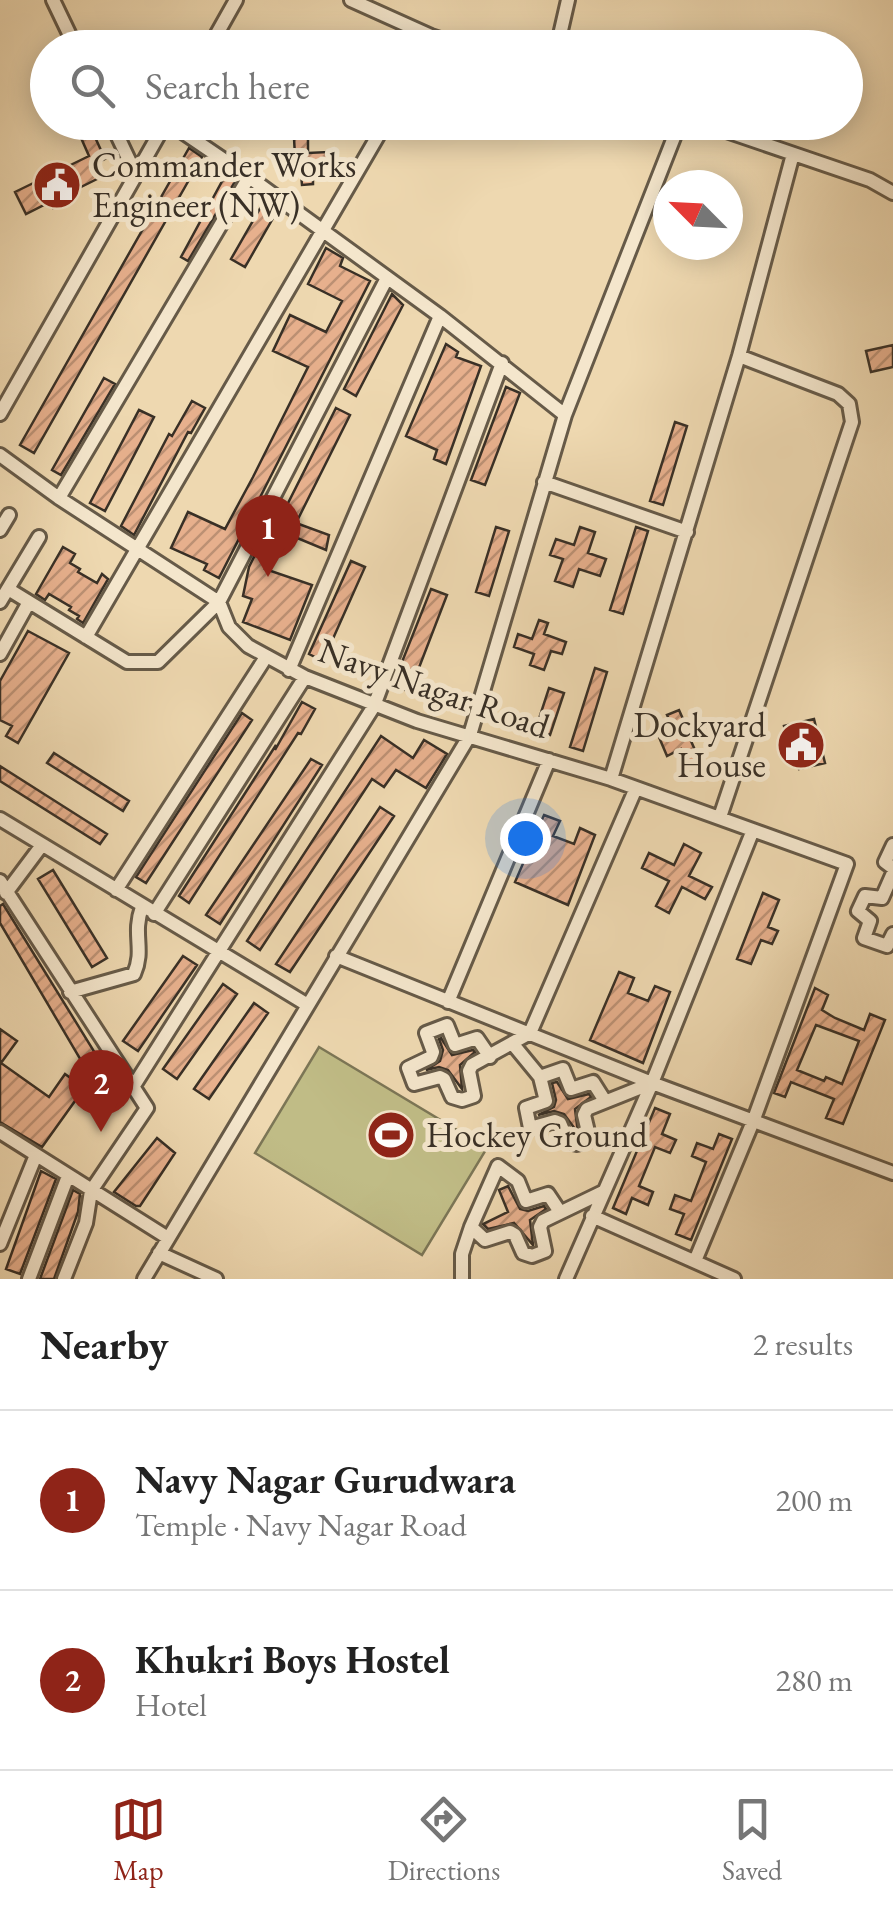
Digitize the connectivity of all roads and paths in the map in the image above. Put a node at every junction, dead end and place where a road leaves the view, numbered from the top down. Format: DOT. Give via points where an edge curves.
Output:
graph roads {
  1 [pos="53,0"];
  2 [pos="236,0"];
  3 [pos="350,0"];
  4 [pos="568,0"];
  5 [pos="67,30"];
  6 [pos="219,30"];
  7 [pos="406,30"];
  8 [pos="561,30"];
  9 [pos="119,140"];
  10 [pos="156,140"];
  11 [pos="194,140"];
  12 [pos="376,140"];
  13 [pos="673,140"];
  14 [pos="752,140"];
  15 [pos="793,154"];
  16 [pos="136,175"];
  17 [pos="249,177"];
  18 [pos="893,193"];
  19 [pos="322,233"];
  20 [pos="387,278"];
  21 [pos="440,316"];
  22 [pos="739,356"];
  23 [pos="502,363"];
  24 [pos="0,414"];
  25 [pos="565,414"];
  26 [pos="0,455"];
  27 [pos="544,482"];
  28 [pos="60,498"];
  29 [pos="9,515"];
  30 [pos="0,530"];
  31 [pos="687,532"];
  32 [pos="39,537"];
  33 [pos="138,550"];
  34 [pos="4,595"];
  35 [pos="30,602"];
  36 [pos="219,602"];
  37 [pos="86,637"];
  38 [pos="0,654"];
  39 [pos="266,658"];
  40 [pos="290,670"];
  41 [pos="305,677"];
  42 [pos="374,706"];
  43 [pos="470,735"];
  44 [pos="549,760"];
  45 [pos="611,780"];
  46 [pos="636,788"];
  47 [pos="720,817"];
  48 [pos="0,818"];
  49 [pos="753,830"];
  50 [pos="42,845"];
  51 [pos="893,845"];
  52 [pos="893,870"];
  53 [pos="3,887"];
  54 [pos="116,890"];
  55 [pos="148,910"];
  56 [pos="893,934"];
  57 [pos="219,954"];
  58 [pos="336,956"];
  59 [pos="70,992"];
  60 [pos="448,1002"];
  61 [pos="306,1004"];
  62 [pos="530,1033"];
  63 [pos="512,1043"];
  64 [pos="490,1056"];
  65 [pos="540,1078"];
  66 [pos="652,1083"];
  67 [pos="133,1088"];
  68 [pos="605,1101"];
  69 [pos="754,1119"];
  70 [pos="0,1132"];
  71 [pos="36,1156"];
  72 [pos="893,1173"];
  73 [pos="68,1176"];
  74 [pos="91,1190"];
  75 [pos="603,1192"];
  76 [pos="560,1212"];
  77 [pos="592,1216"];
  78 [pos="471,1227"];
  79 [pos="168,1238"];
  80 [pos="0,1244"];
  81 [pos="160,1253"];
  82 [pos="695,1261"];
  83 [pos="29,1279"];
  84 [pos="64,1279"];
  85 [pos="144,1279"];
  86 [pos="216,1279"];
  87 [pos="460,1279"];
  88 [pos="566,1279"];
  89 [pos="734,1279"];
  1 -- 5 [label="street"];
  2 -- 6 [label="street"];
  3 -- 7 [label="street"];
  4 -- 8 [label="street"];
  9 -- 16 [label="street"];
  10 -- 16 [label="street"];
  11 -- 17 [label="street"];
  12 -- 19 [label="street"];
  13 -- 25 [label="street"];
  14 -- 15 [label="street"];
  15 -- 18 [label="street"];
  15 -- 22 [label="street"];
  16 -- 24 [label="street"];
  17 -- 19 [label="street"];
  17 -- 28 [label="street"];
  19 -- 20 [label="street"];
  19 -- 33 [label="street"];
  20 -- 21 [label="street"];
  20 -- 36 [label="street"];
  21 -- 23 [label="street"];
  21 -- 40 [label="street"];
  22 -- 31 [label="street"];
  22 -- 47 [label="street" via="838,394 850,404 852,422"];
  23 -- 25 [label="street"];
  23 -- 42 [label="street"];
  25 -- 27 [label="street"];
  26 -- 28 [label="street, Navy Nagar Road"];
  27 -- 31 [label="street"];
  27 -- 43 [label="street"];
  28 -- 33 [label="street, Navy Nagar Road"];
  29 -- 30 [label="street"];
  31 -- 45 [label="street"];
  32 -- 34 [label="street"];
  33 -- 36 [label="street, Navy Nagar Road"];
  33 -- 37 [label="street"];
  34 -- 35 [label="street"];
  35 -- 37 [label="street"];
  35 -- 38 [label="street"];
  36 -- 37 [label="street" via="158,662 127,662"];
  36 -- 39 [label="street, Navy Nagar Road" via="228,627"];
  39 -- 40 [label="street, Navy Nagar Road"];
  39 -- 54 [label="street"];
  40 -- 41 [label="street, Navy Nagar Road"];
  41 -- 42 [label="street, Navy Nagar Road"];
  41 -- 55 [label="street"];
  42 -- 43 [label="street, Navy Nagar Road"];
  42 -- 57 [label="street"];
  43 -- 44 [label="street, Navy Nagar Road"];
  43 -- 58 [label="street"];
  44 -- 45 [label="street, Navy Nagar Road"];
  44 -- 60 [label="street"];
  45 -- 46 [label="street, Navy Nagar Road"];
  46 -- 47 [label="street, Navy Nagar Road"];
  46 -- 62 [label="street"];
  47 -- 49 [label="street, Navy Nagar Road"];
  48 -- 50 [label="street"];
  49 -- 66 [label="street"];
  49 -- 69 [label="street, Navy Nagar Road" via="847,864"];
  50 -- 53 [label="street"];
  50 -- 54 [label="street"];
  51 -- 52 [label="street" via="885,862"];
  52 -- 56 [label="street" via="882,898 865,896 858,910 870,921 864,938 884,947"];
  53 -- 59 [label="street"];
  54 -- 55 [label="street"];
  55 -- 57 [label="street"];
  55 -- 59 [label="street" via="135,933 141,959 134,974"];
  57 -- 61 [label="street"];
  57 -- 67 [label="street"];
  58 -- 60 [label="street"];
  58 -- 61 [label="street"];
  59 -- 67 [label="street"];
  60 -- 62 [label="street"];
  61 -- 79 [label="street"];
  62 -- 63 [label="street"];
  62 -- 66 [label="street"];
  63 -- 64 [label="street"];
  63 -- 65 [label="street"];
  64 -- 64 [label="street" via="472,1066 474,1096 462,1100 452,1097 440,1076 414,1084 408,1068 431,1056 426,1033 448,1025 455,1045 477,1038"];
  65 -- 68 [label="street" via="563,1069 571,1089 593,1082"];
  65 -- 68 [label="street" via="546,1101 526,1108 530,1128 556,1120 572,1144 590,1140 584,1115"];
  66 -- 68 [label="street"];
  66 -- 69 [label="street"];
  66 -- 75 [label="street"];
  67 -- 74 [label="street" via="147,1108"];
  69 -- 72 [label="street"];
  69 -- 82 [label="street"];
  70 -- 71 [label="street"];
  71 -- 73 [label="street"];
  71 -- 80 [label="street"];
  73 -- 74 [label="street"];
  73 -- 83 [label="street"];
  74 -- 79 [label="street"];
  74 -- 84 [label="street"];
  75 -- 76 [label="street"];
  75 -- 77 [label="street"];
  76 -- 78 [label="street" via="542,1221 545,1251 532,1256 510,1232 485,1240"];
  76 -- 78 [label="street" via="548,1194 526,1201 518,1181 498,1166"];
  77 -- 82 [label="street"];
  77 -- 88 [label="street"];
  78 -- 87 [label="street"];
  79 -- 81 [label="street"];
  81 -- 85 [label="street"];
  81 -- 86 [label="street"];
  82 -- 89 [label="street"];
}
